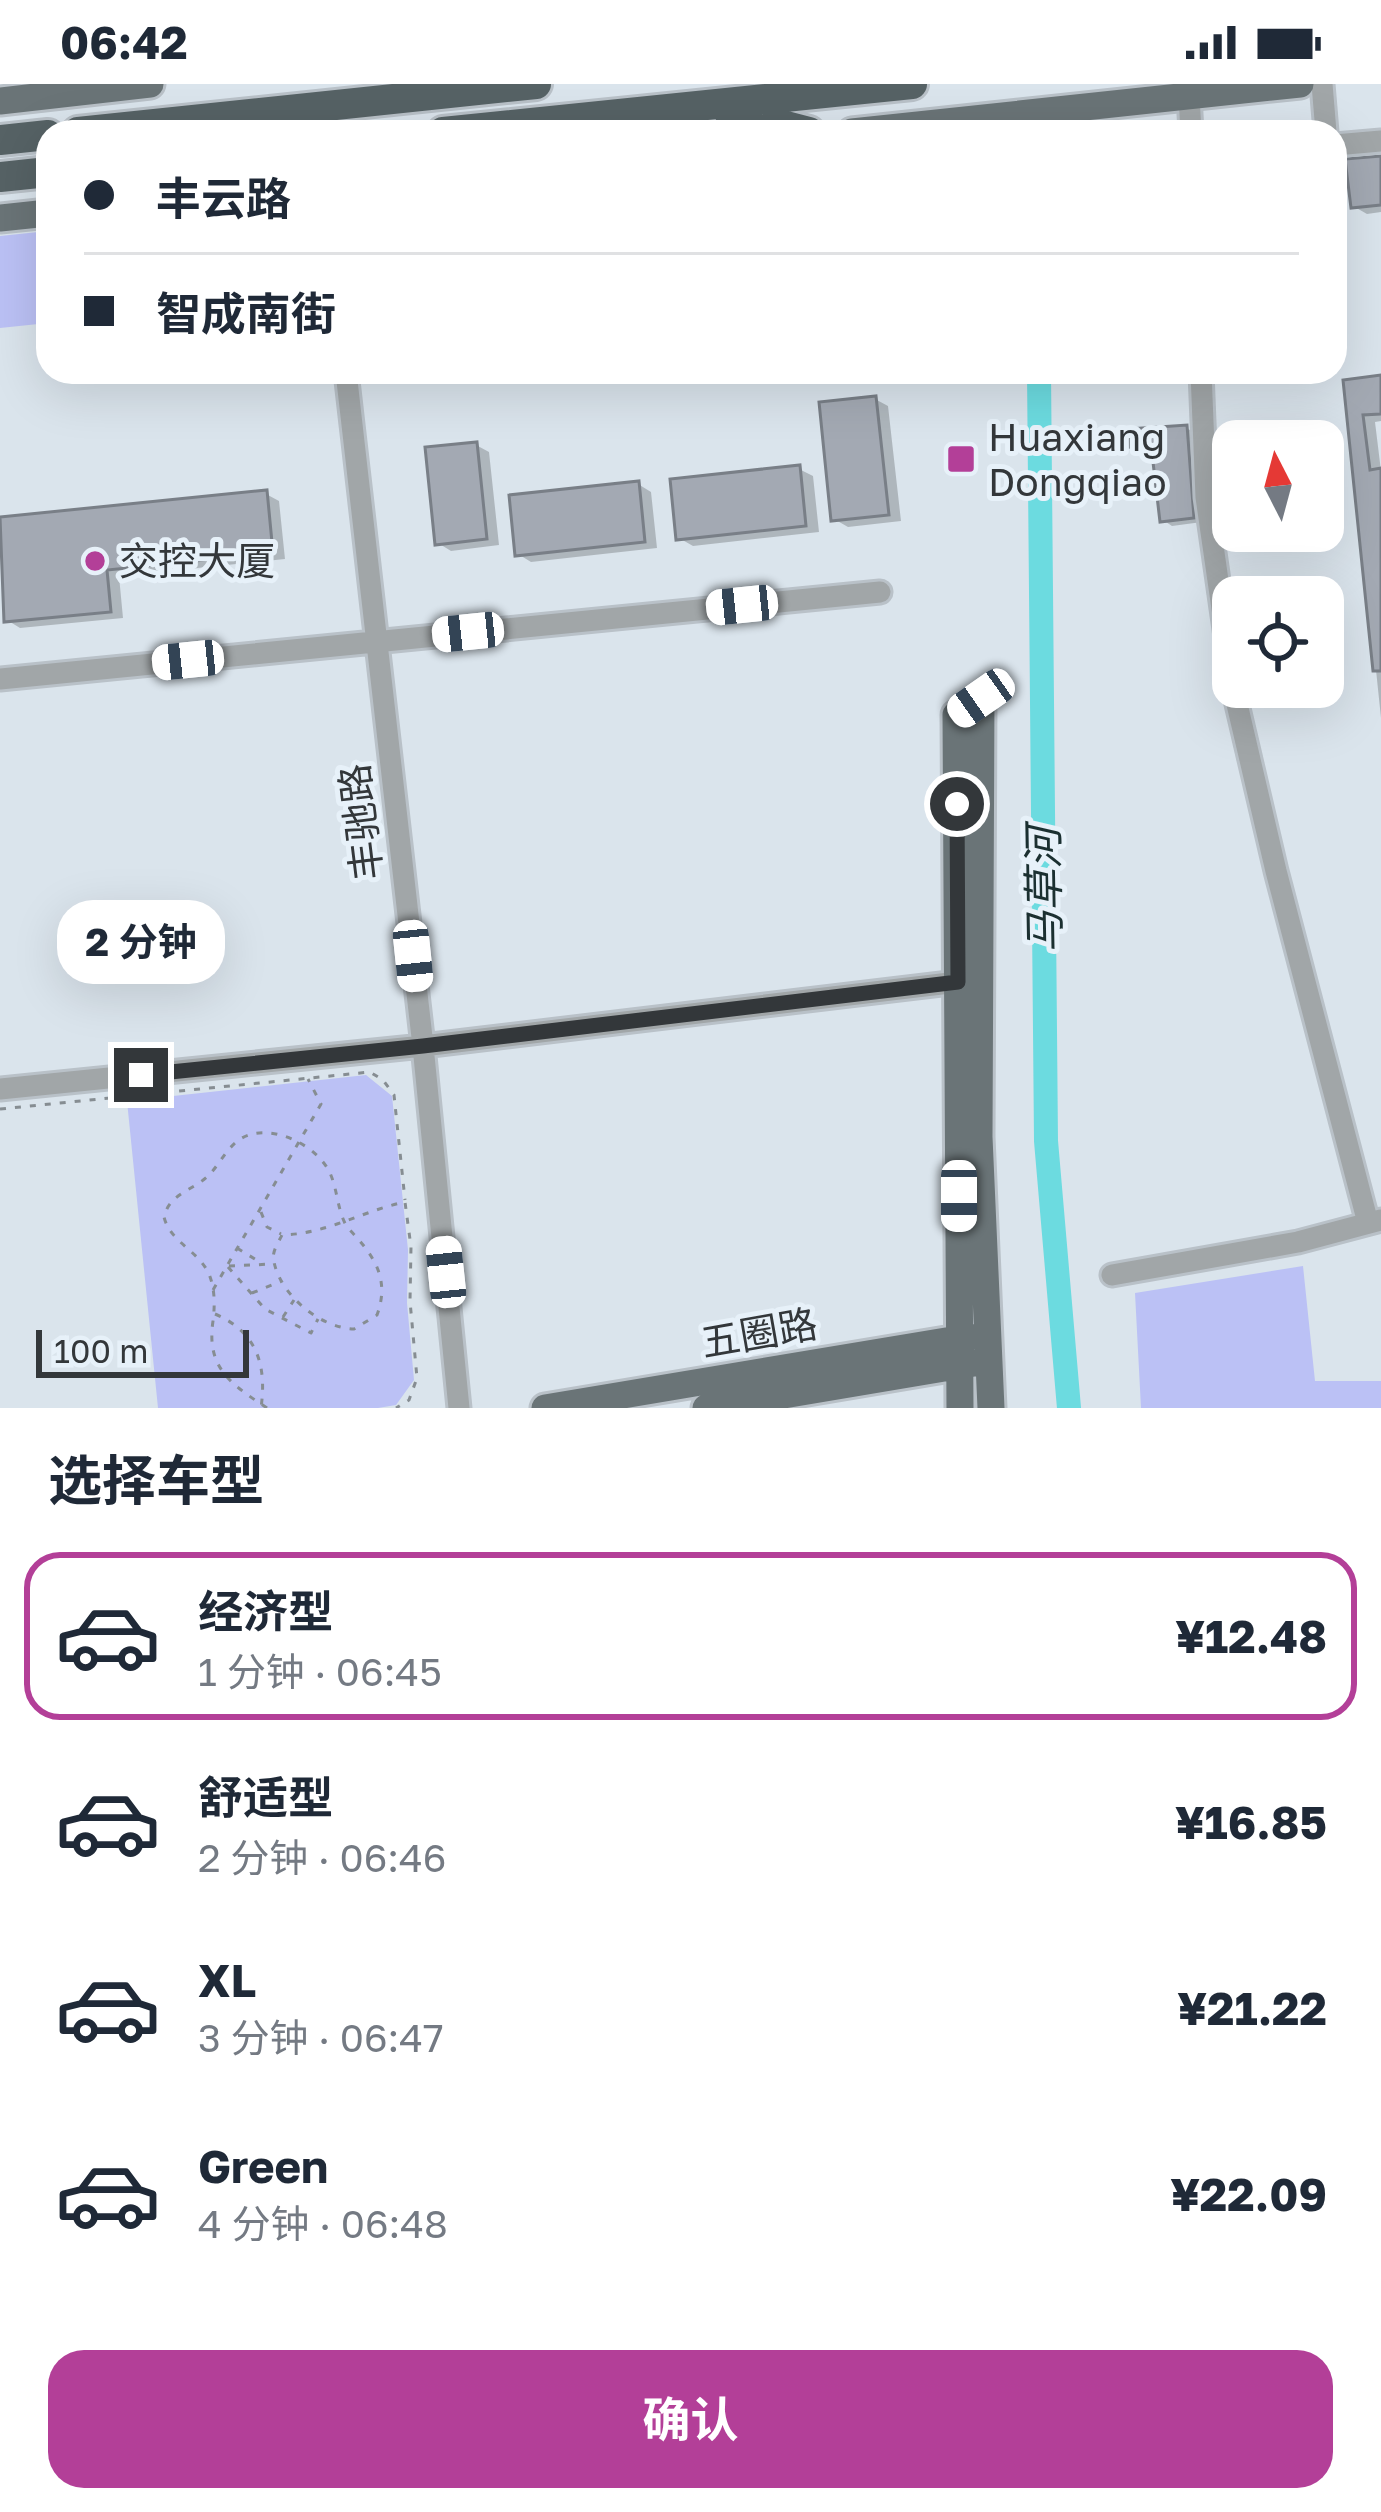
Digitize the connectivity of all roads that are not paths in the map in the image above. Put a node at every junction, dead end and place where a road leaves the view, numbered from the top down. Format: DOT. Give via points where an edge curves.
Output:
graph roads {
  1 [pos="150,84"];
  2 [pos="536,84"];
  3 [pos="912,84"];
  4 [pos="1300,84"];
  5 [pos="1322,84"];
  6 [pos="1189,96"];
  7 [pos="0,101"];
  8 [pos="705,106"];
  9 [pos="192,120"];
  10 [pos="564,120"];
  11 [pos="760,120"];
  12 [pos="964,120"];
  13 [pos="1190,120"];
  14 [pos="1325,120"];
  15 [pos="36,136"];
  16 [pos="0,140"];
  17 [pos="1381,141"];
  18 [pos="1347,144"];
  19 [pos="36,173"];
  20 [pos="0,177"];
  21 [pos="36,214"];
  22 [pos="0,218"];
  23 [pos="347,384"];
  24 [pos="1201,384"];
  25 [pos="1217,576"];
  26 [pos="880,592"];
  27 [pos="376,640"];
  28 [pos="0,679"];
  29 [pos="1239,708"];
  30 [pos="958,982"];
  31 [pos="423,1046"];
  32 [pos="0,1089"];
  33 [pos="1374,1222"];
  34 [pos="1112,1275"];
  35 [pos="972,1350"];
  36 [pos="459,1408"];
  37 [pos="545,1408"];
  38 [pos="706,1408"];
  39 [pos="960,1408"];
  40 [pos="991,1408"];
  1 -- 7 [label="main road"];
  2 -- 9 [label="highway"];
  3 -- 8 [label="highway"];
  4 -- 6 [label="main road"];
  5 -- 14 [label="street"];
  6 -- 12 [label="main road"];
  6 -- 13 [label="street"];
  8 -- 10 [label="highway"];
  8 -- 11 [label="highway"];
  15 -- 16 [label="highway"];
  17 -- 18 [label="street"];
  19 -- 20 [label="highway"];
  21 -- 22 [label="main road"];
  23 -- 27 [label="street, 丰驰路"];
  24 -- 25 [label="street"];
  26 -- 27 [label="street"];
  27 -- 28 [label="street"];
  27 -- 31 [label="street, 丰驰路"];
  29 -- 33 [label="street"];
  30 -- 31 [label="street"];
  30 -- 35 [label="main road"];
  30 -- 35 [label="main road" via="956,715 981,698"];
  31 -- 32 [label="street"];
  31 -- 36 [label="street, 丰驰路"];
  33 -- 34 [label="street"];
  35 -- 37 [label="main road, 五圈路"];
  35 -- 38 [label="main road"];
  35 -- 39 [label="main road"];
  35 -- 40 [label="main road"];
}
